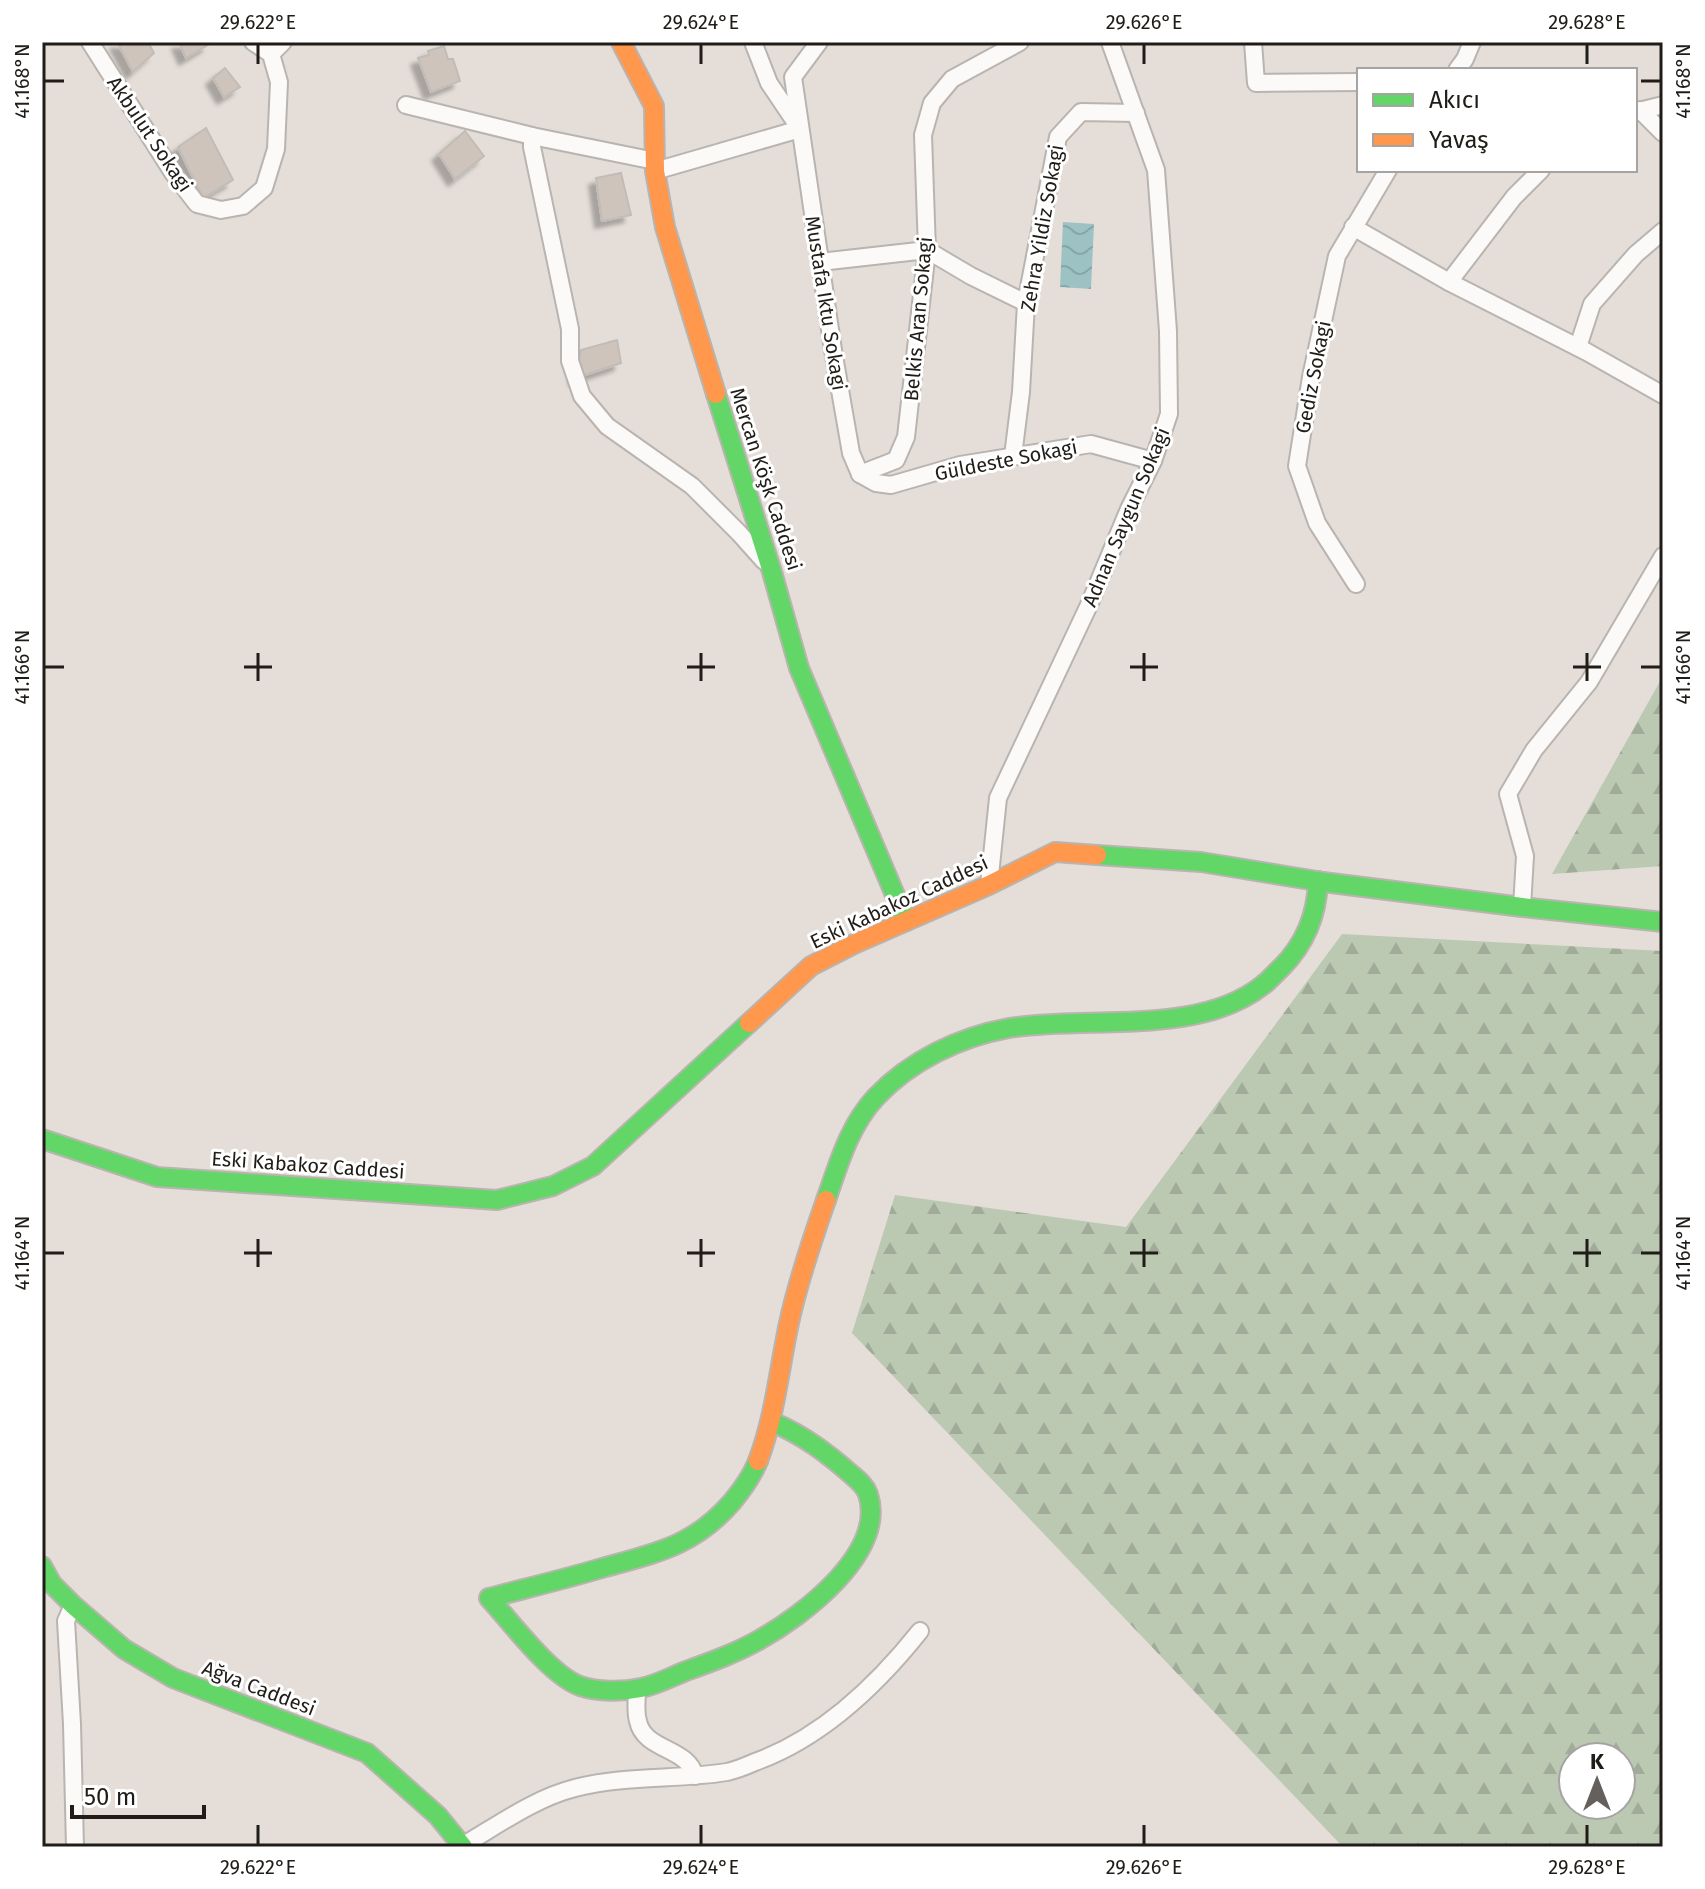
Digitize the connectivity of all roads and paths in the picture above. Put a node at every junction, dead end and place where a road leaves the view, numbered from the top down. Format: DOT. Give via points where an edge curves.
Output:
graph roads {
  1 [pos="90,42"];
  2 [pos="253,42"];
  3 [pos="621,42"];
  4 [pos="753,42"];
  5 [pos="819,42"];
  6 [pos="1020,42"];
  7 [pos="1110,42"];
  8 [pos="1253,42"];
  9 [pos="1472,42"];
  10 [pos="277,48"];
  11 [pos="1458,68"];
  12 [pos="1357,82"];
  13 [pos="406,105"];
  14 [pos="1663,105"];
  15 [pos="1638,111"];
  16 [pos="1136,113"];
  17 [pos="800,129"];
  18 [pos="1663,133"];
  19 [pos="532,136"];
  20 [pos="655,166"];
  21 [pos="1387,172"];
  22 [pos="1539,172"];
  23 [pos="1353,227"];
  24 [pos="1663,231"];
  25 [pos="927,250"];
  26 [pos="820,262"];
  27 [pos="1449,282"];
  28 [pos="1026,303"];
  29 [pos="1578,347"];
  30 [pos="1663,395"];
  31 [pos="1013,456"];
  32 [pos="1153,461"];
  33 [pos="860,474"];
  34 [pos="1663,556"];
  35 [pos="772,572"];
  36 [pos="1356,584"];
  37 [pos="1318,881"];
  38 [pos="989,885"];
  39 [pos="1522,907"];
  40 [pos="906,921"];
  41 [pos="1663,922"];
  42 [pos="42,1139"];
  43 [pos="772,1422"];
  44 [pos="42,1566"];
  45 [pos="73,1605"];
  46 [pos="920,1631"];
  47 [pos="637,1689"];
  48 [pos="695,1776"];
  49 [pos="462,1846"];
  50 [pos="75,1847"];
  1 -- 10 [label="street, Akbulut Sokagi" via="197,204 221,210 243,206 264,188 276,149"];
  2 -- 10 [label="street"];
  3 -- 20 [label="street, Mercan Köşk Caddesi" via="654,106"];
  4 -- 17 [label="street, Mustafa Iktu Sokagi" via="769,83"];
  5 -- 17 [label="street, Mustafa Iktu Sokagi" via="793,77"];
  6 -- 25 [label="street, Belkis Aran Sokagi" via="952,79 932,103 923,135"];
  7 -- 16 [label="street, Adnan Saygun Sokagi"];
  8 -- 12 [label="street" via="1256,83"];
  9 -- 11 [label="street"];
  13 -- 19 [label="street"];
  14 -- 15 [label="street"];
  15 -- 18 [label="street"];
  16 -- 28 [label="street, Zehra Yildiz Sokagi" via="1081,112 1058,137"];
  16 -- 32 [label="street, Adnan Saygun Sokagi" via="1156,170 1168,331 1169,414"];
  17 -- 20 [label="street"];
  17 -- 26 [label="street, Mustafa Iktu Sokagi"];
  19 -- 20 [label="street"];
  19 -- 35 [label="street" via="570,329 570,361 582,396 607,426 692,486"];
  20 -- 35 [label="street, Mercan Köşk Caddesi" via="665,227"];
  21 -- 23 [label="street, Gediz Sokagi"];
  22 -- 27 [label="street"];
  23 -- 27 [label="street"];
  23 -- 36 [label="street, Gediz Sokagi" via="1337,256 1297,466 1317,523"];
  24 -- 29 [label="street" via="1592,304"];
  25 -- 26 [label="street"];
  25 -- 28 [label="street"];
  25 -- 33 [label="street, Belkis Aran Sokagi" via="906,437 896,460"];
  26 -- 33 [label="street, Mustafa Iktu Sokagi" via="851,453"];
  27 -- 29 [label="street"];
  28 -- 31 [label="street, Zehra Yildiz Sokagi"];
  29 -- 30 [label="street"];
  31 -- 32 [label="street, Güldeste Sokagi" via="1091,444"];
  31 -- 33 [label="street, Güldeste Sokagi" via="891,485"];
  32 -- 38 [label="street, Adnan Saygun Sokagi" via="998,798"];
  34 -- 39 [label="street" via="1589,682 1534,750 1508,794 1525,856"];
  35 -- 40 [label="street, Mercan Köşk Caddesi" via="799,668"];
  37 -- 38 [label="street, Eski Kabakoz Caddesi" via="1201,862 1055,852"];
  37 -- 39 [label="street, Eski Kabakoz Caddesi"];
  37 -- 43 [label="street" via="1318,901 1299,949 1281,971 1236,1002 1210,1012 1034,1024 970,1038 901,1074 877,1096 849,1136 797,1288"];
  38 -- 40 [label="street, Eski Kabakoz Caddesi"];
  39 -- 41 [label="street, Eski Kabakoz Caddesi"];
  40 -- 42 [label="street, Eski Kabakoz Caddesi" via="811,966 593,1166 553,1186 497,1200 157,1177"];
  43 -- 47 [label="street" via="821,1447 865,1487 870,1509 860,1550 831,1584 778,1629 738,1652"];
  43 -- 47 [label="street" via="753,1475 735,1501 684,1542 489,1598 562,1677 594,1689"];
  44 -- 45 [label="street, Ağva Caddesi"];
  45 -- 49 [label="street, Ağva Caddesi" via="124,1649 173,1678 367,1753 438,1816"];
  45 -- 50 [label="street" via="66,1621"];
  46 -- 48 [label="street" via="883,1674 818,1729 770,1757 730,1772"];
  47 -- 48 [label="street" via="641,1730 687,1760"];
  48 -- 49 [label="street" via="573,1789 547,1797"];
}
